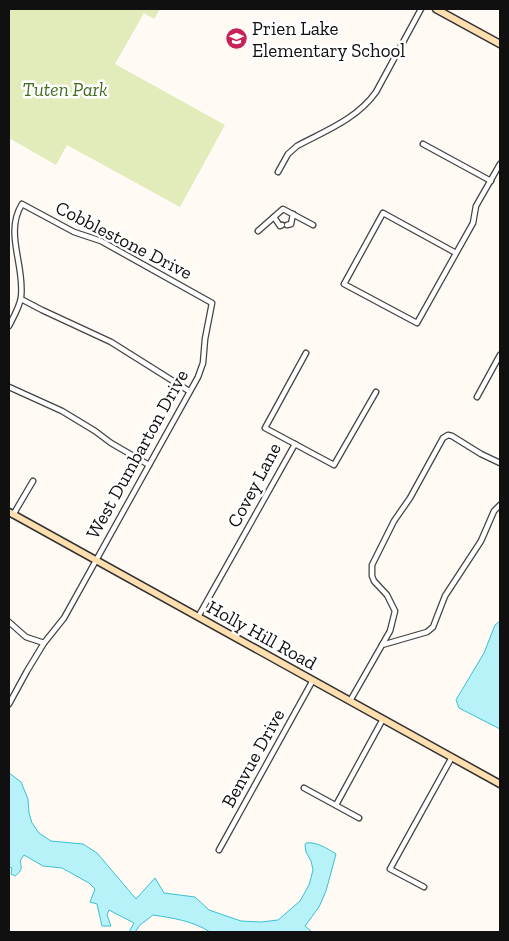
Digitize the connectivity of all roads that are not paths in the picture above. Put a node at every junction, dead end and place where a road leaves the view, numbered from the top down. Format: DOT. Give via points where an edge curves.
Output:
graph roads {
  1 [pos="421,9"];
  2 [pos="436,9"];
  3 [pos="500,44"];
  4 [pos="423,144"];
  5 [pos="500,164"];
  6 [pos="278,172"];
  7 [pos="491,181"];
  8 [pos="293,214"];
  9 [pos="274,217"];
  10 [pos="313,225"];
  11 [pos="258,231"];
  12 [pos="456,253"];
  13 [pos="21,298"];
  14 [pos="212,303"];
  15 [pos="9,326"];
  16 [pos="306,353"];
  17 [pos="500,355"];
  18 [pos="9,387"];
  19 [pos="189,392"];
  20 [pos="376,392"];
  21 [pos="476,397"];
  22 [pos="295,444"];
  23 [pos="500,463"];
  24 [pos="149,465"];
  25 [pos="33,481"];
  26 [pos="500,505"];
  27 [pos="11,514"];
  28 [pos="96,560"];
  29 [pos="198,616"];
  30 [pos="9,622"];
  31 [pos="44,643"];
  32 [pos="382,645"];
  33 [pos="313,680"];
  34 [pos="350,701"];
  35 [pos="9,704"];
  36 [pos="382,719"];
  37 [pos="452,757"];
  38 [pos="500,784"];
  39 [pos="304,788"];
  40 [pos="336,805"];
  41 [pos="359,818"];
  42 [pos="220,850"];
  43 [pos="424,887"];
  1 -- 6 [label="street" via="369,103 359,112 297,146 288,154"];
  2 -- 3 [label="street"];
  4 -- 7 [label="street"];
  5 -- 7 [label="street"];
  7 -- 12 [label="street" via="476,206 472,223"];
  8 -- 9 [label="street" via="283,209"];
  8 -- 9 [label="street" via="290,224 280,226"];
  8 -- 10 [label="street"];
  9 -- 11 [label="street"];
  12 -- 12 [label="street" via="417,323 344,284 383,214"];
  13 -- 14 [label="street, Cobblestone Drive" via="20,264 13,233 22,204 74,232 101,241"];
  13 -- 15 [label="street"];
  13 -- 19 [label="street" via="111,342"];
  14 -- 19 [label="street, West Dumbarton Drive" via="203,363"];
  16 -- 22 [label="street, Covey Lane" via="265,428"];
  17 -- 21 [label="street"];
  18 -- 24 [label="street" via="62,411"];
  19 -- 24 [label="street, West Dumbarton Drive"];
  20 -- 22 [label="street" via="334,465"];
  22 -- 29 [label="street, Covey Lane"];
  23 -- 32 [label="street" via="452,436 443,438 372,565 372,576 394,611"];
  24 -- 28 [label="street, West Dumbarton Drive"];
  25 -- 27 [label="street"];
  26 -- 32 [label="street" via="475,551 449,589 433,627 427,632"];
  27 -- 28 [label="street, Holly Hill Road"];
  28 -- 29 [label="street, Holly Hill Road"];
  28 -- 31 [label="street, West Dumbarton Drive" via="64,618"];
  29 -- 33 [label="street, Holly Hill Road"];
  30 -- 31 [label="street" via="26,637"];
  31 -- 35 [label="street, West Dumbarton Drive"];
  32 -- 34 [label="street"];
  33 -- 34 [label="street, Holly Hill Road"];
  33 -- 42 [label="street, Benvue Drive"];
  34 -- 36 [label="street, Holly Hill Road"];
  36 -- 37 [label="street, Holly Hill Road"];
  36 -- 40 [label="street"];
  37 -- 38 [label="street, Holly Hill Road"];
  37 -- 43 [label="street" via="390,869"];
  39 -- 40 [label="street"];
  40 -- 41 [label="street"];
}
